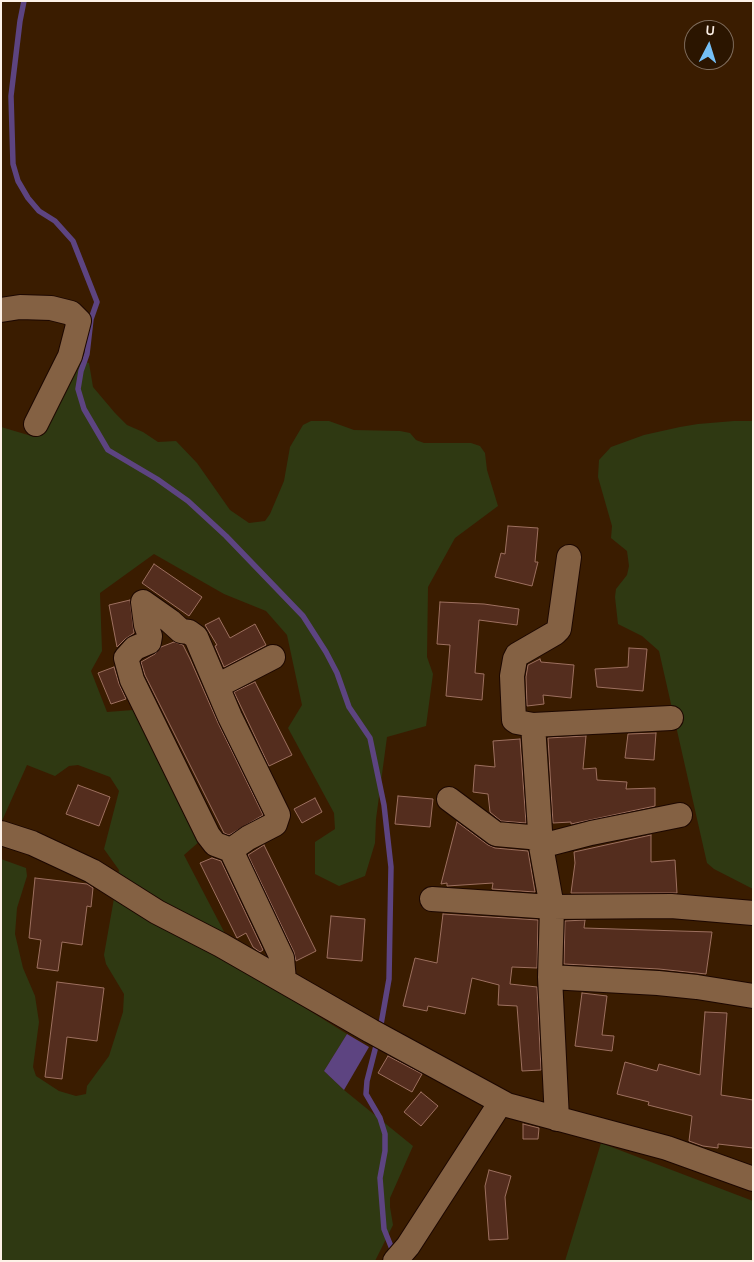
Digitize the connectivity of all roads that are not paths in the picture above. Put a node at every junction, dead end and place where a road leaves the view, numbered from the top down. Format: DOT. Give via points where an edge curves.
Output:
graph roads {
  1 [pos="1,310"];
  2 [pos="36,424"];
  3 [pos="568,557"];
  4 [pos="180,631"];
  5 [pos="149,642"];
  6 [pos="273,657"];
  7 [pos="217,686"];
  8 [pos="672,718"];
  9 [pos="533,725"];
  10 [pos="449,799"];
  11 [pos="680,814"];
  12 [pos="1,833"];
  13 [pos="541,842"];
  14 [pos="231,850"];
  15 [pos="432,899"];
  16 [pos="552,907"];
  17 [pos="753,913"];
  18 [pos="550,977"];
  19 [pos="284,980"];
  20 [pos="753,996"];
  21 [pos="501,1102"];
  22 [pos="557,1119"];
  23 [pos="753,1179"];
  24 [pos="402,1253"];
  1 -- 2 [label="street" via="51,308 71,313 79,321 70,356"];
  3 -- 9 [label="street" via="558,629 521,651 515,659 513,717 517,722"];
  4 -- 5 [label="street"];
  4 -- 5 [label="street" via="143,602"];
  4 -- 7 [label="street" via="190,632 196,637"];
  5 -- 14 [label="street" via="135,648 126,658 132,680 208,835 215,844"];
  6 -- 7 [label="street"];
  7 -- 14 [label="street" via="278,815 275,824"];
  8 -- 9 [label="street"];
  9 -- 13 [label="street"];
  10 -- 13 [label="street" via="496,834"];
  11 -- 13 [label="street"];
  12 -- 19 [label="street" via="32,843 92,871 157,912"];
  13 -- 16 [label="street"];
  14 -- 19 [label="street" via="282,958"];
  15 -- 16 [label="street"];
  16 -- 17 [label="street" via="671,906"];
  16 -- 18 [label="street"];
  18 -- 20 [label="street" via="658,983"];
  18 -- 22 [label="street"];
  19 -- 21 [label="street"];
  21 -- 22 [label="street"];
  21 -- 24 [label="street"];
  22 -- 23 [label="street" via="667,1148"];
}
